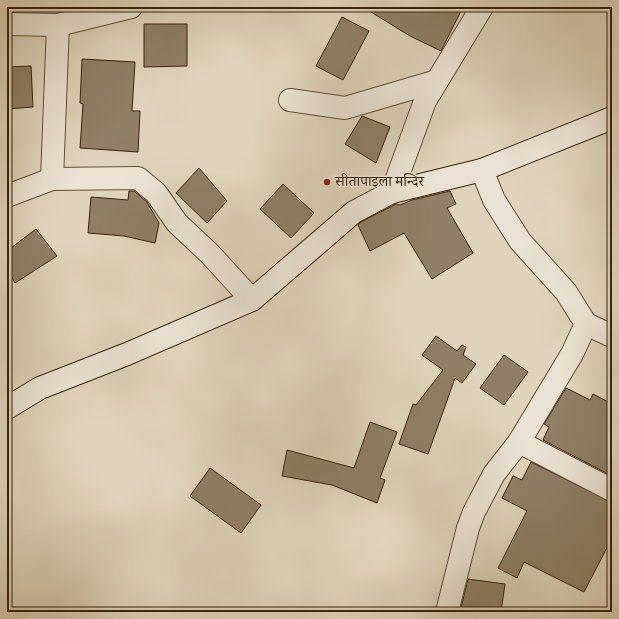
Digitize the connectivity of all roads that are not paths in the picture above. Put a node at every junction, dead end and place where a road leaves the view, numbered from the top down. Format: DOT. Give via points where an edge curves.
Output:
graph roads {
  1 [pos="131,7"];
  2 [pos="482,7"];
  3 [pos="7,24"];
  4 [pos="58,24"];
  5 [pos="437,81"];
  6 [pos="290,100"];
  7 [pos="612,118"];
  8 [pos="482,170"];
  9 [pos="52,179"];
  10 [pos="392,192"];
  11 [pos="7,196"];
  12 [pos="252,300"];
  13 [pos="586,324"];
  14 [pos="612,336"];
  15 [pos="7,408"];
  16 [pos="519,442"];
  17 [pos="612,490"];
  18 [pos="447,612"];
  1 -- 4 [label="street"];
  2 -- 5 [label="street"];
  3 -- 4 [label="street"];
  4 -- 9 [label="street"];
  5 -- 6 [label="street" via="345,108"];
  5 -- 10 [label="street" via="425,101"];
  7 -- 8 [label="street"];
  8 -- 10 [label="street"];
  8 -- 13 [label="street" via="494,200 520,240 566,292"];
  9 -- 11 [label="street"];
  9 -- 12 [label="street" via="138,178 156,193 176,223 210,254"];
  10 -- 12 [label="street" via="354,212"];
  12 -- 15 [label="street" via="40,388"];
  13 -- 14 [label="street"];
  13 -- 16 [label="street" via="572,354"];
  16 -- 17 [label="street"];
  16 -- 18 [label="street" via="494,474 474,512"];
}
